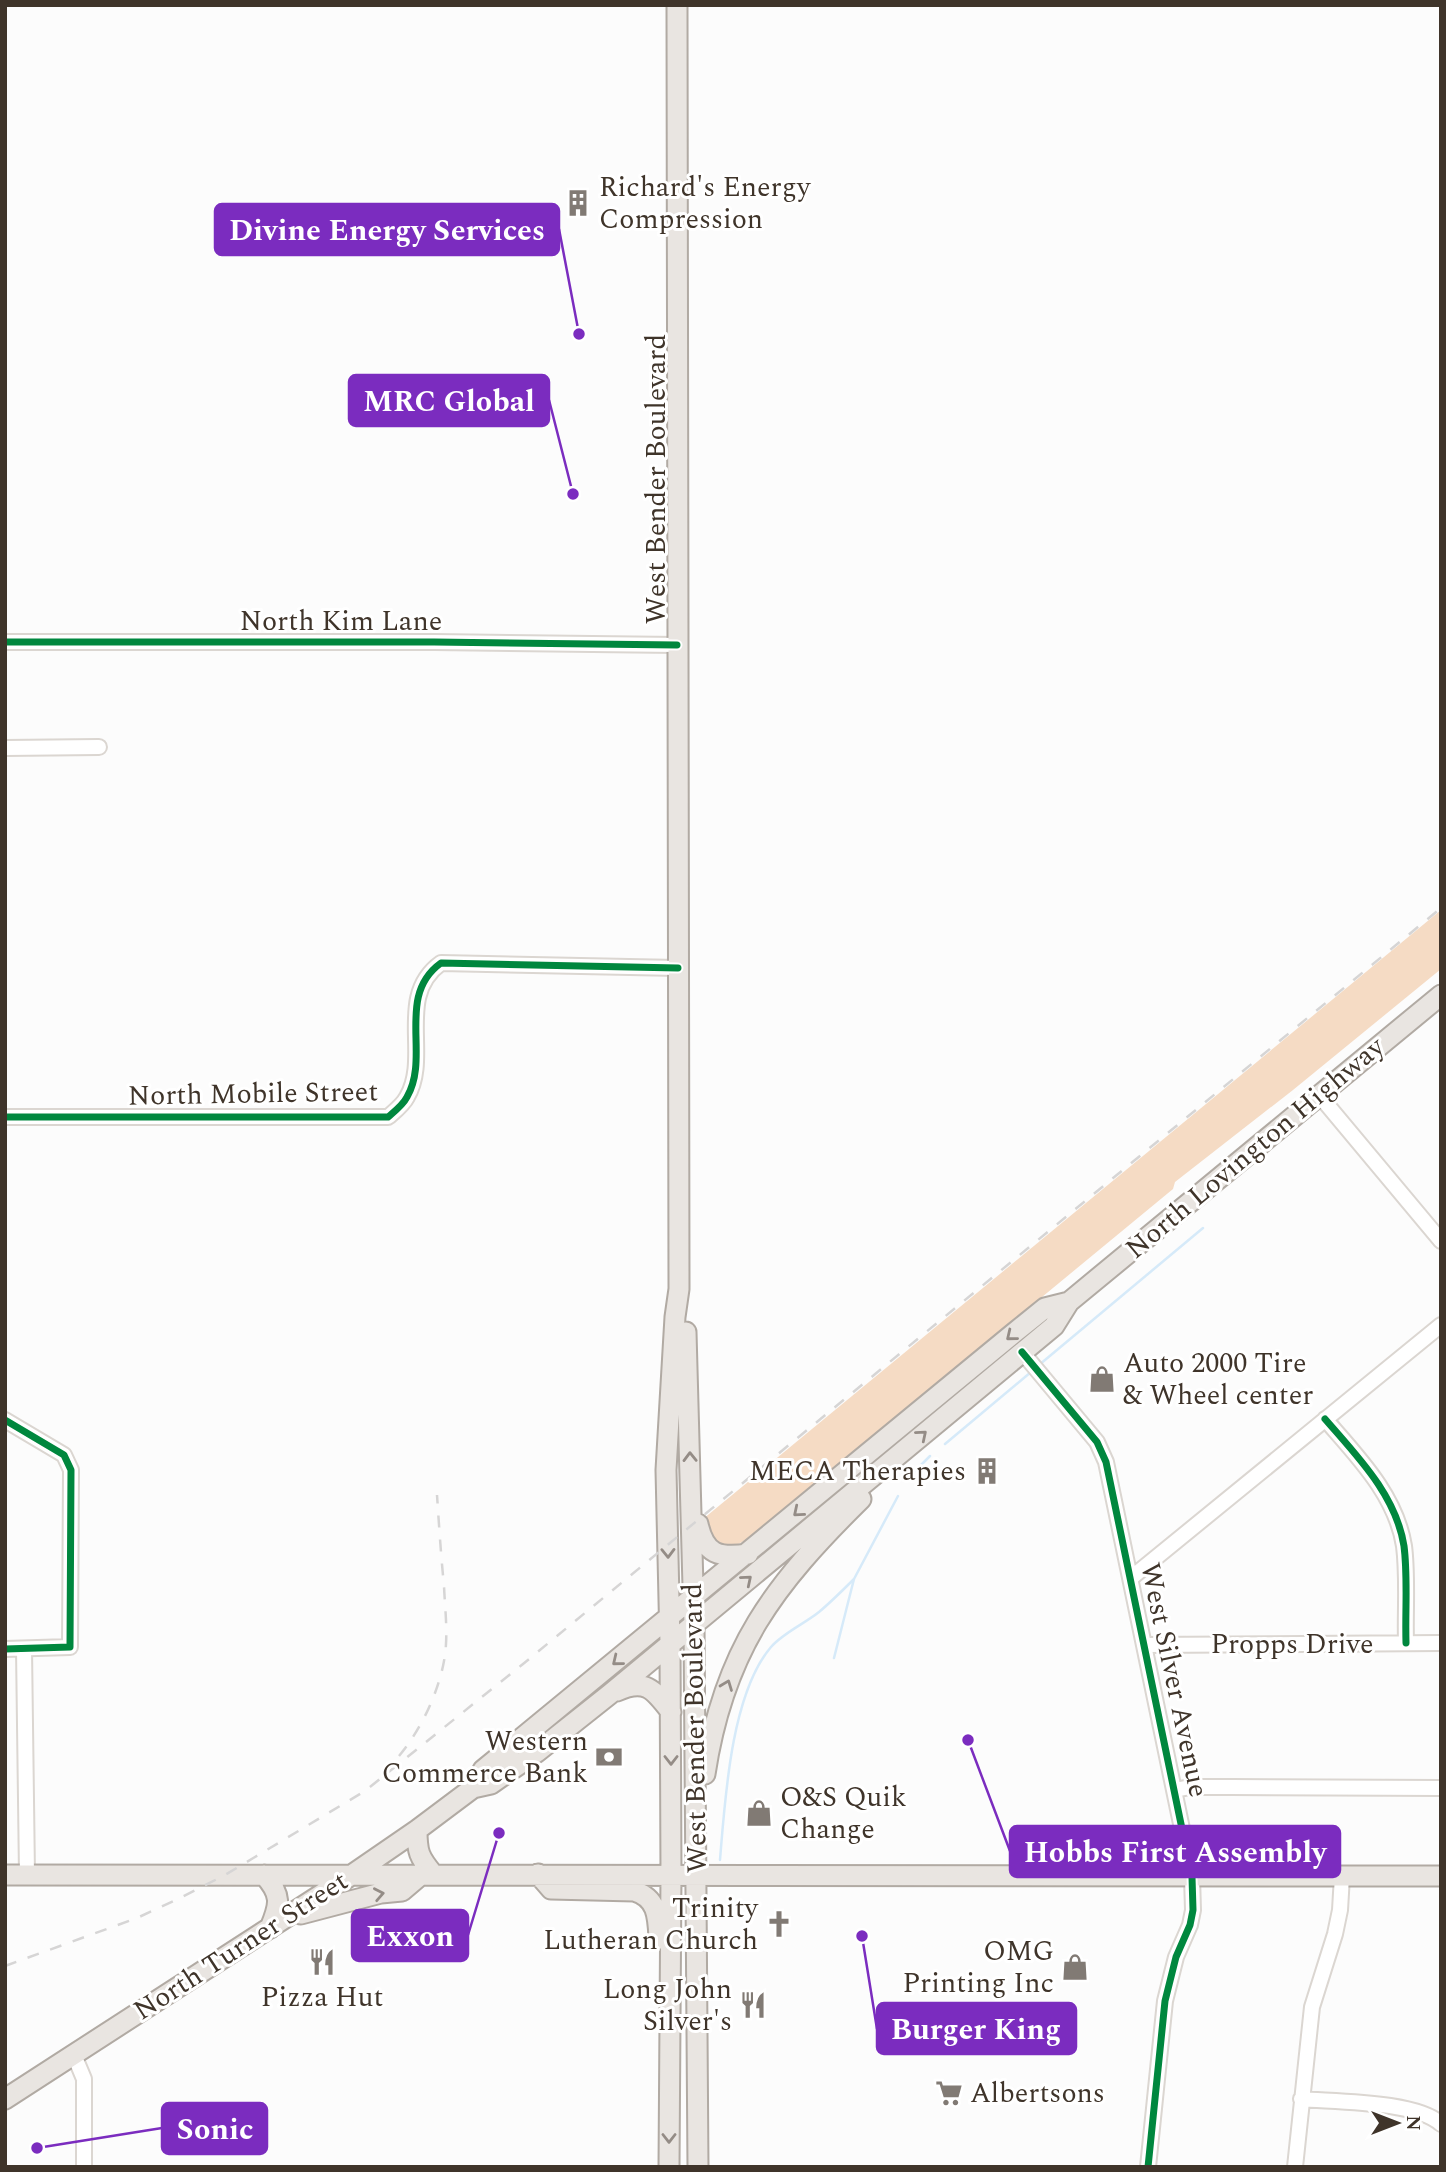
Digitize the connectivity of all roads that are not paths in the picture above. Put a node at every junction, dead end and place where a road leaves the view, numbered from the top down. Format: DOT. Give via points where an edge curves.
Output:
graph roads {
  1 [pos="677,5"];
  2 [pos="5,642"];
  3 [pos="677,645"];
  4 [pos="99,747"];
  5 [pos="5,748"];
  6 [pos="678,968"];
  7 [pos="1441,995"];
  8 [pos="1319,1095"];
  9 [pos="5,1116"];
  10 [pos="1441,1241"];
  11 [pos="679,1289"];
  12 [pos="1069,1302"];
  13 [pos="1441,1325"];
  14 [pos="1022,1352"];
  15 [pos="1325,1419"];
  16 [pos="5,1420"];
  17 [pos="891,1461"];
  18 [pos="691,1494"];
  19 [pos="748,1554"];
  20 [pos="1131,1578"];
  21 [pos="693,1599"];
  22 [pos="670,1618"];
  23 [pos="694,1623"];
  24 [pos="670,1643"];
  25 [pos="1406,1643"];
  26 [pos="1441,1643"];
  27 [pos="1144,1645"];
  28 [pos="5,1649"];
  29 [pos="24,1649"];
  30 [pos="610,1694"];
  31 [pos="671,1712"];
  32 [pos="473,1788"];
  33 [pos="1441,1788"];
  34 [pos="1175,1790"];
  35 [pos="696,1823"];
  36 [pos="417,1830"];
  37 [pos="354,1874"];
  38 [pos="428,1874"];
  39 [pos="538,1874"];
  40 [pos="671,1874"];
  41 [pos="697,1874"];
  42 [pos="5,1875"];
  43 [pos="27,1875"];
  44 [pos="264,1875"];
  45 [pos="1342,1876"];
  46 [pos="1441,1876"];
  47 [pos="1192,1877"];
  48 [pos="289,1916"];
  49 [pos="270,1928"];
  50 [pos="670,1991"];
  51 [pos="74,2055"];
  52 [pos="669,2089"];
  53 [pos="697,2089"];
  54 [pos="5,2099"];
  55 [pos="1301,2099"];
  56 [pos="1441,2124"];
  57 [pos="84,2167"];
  58 [pos="669,2167"];
  59 [pos="698,2167"];
  60 [pos="1148,2167"];
  61 [pos="1295,2167"];
  1 -- 3 [label="main road, West Bender Boulevard"];
  2 -- 3 [label="street, North Kim Lane"];
  3 -- 6 [label="main road, West Bender Boulevard"];
  4 -- 5 [label="street"];
  6 -- 9 [label="street, North Mobile Street" via="442,963 429,971 421,987 409,1094 388,1117"];
  6 -- 11 [label="main road, West Bender Boulevard"];
  7 -- 8 [label="main road, North Lovington Highway"];
  8 -- 10 [label="street"];
  8 -- 12 [label="main road, North Lovington Highway"];
  18 -- 11 [label="main road, West Bender Boulevard, one-way" via="685,1318"];
  11 -- 22 [label="main road, West Bender Boulevard, one-way" via="667,1457"];
  12 -- 14 [label="main road, North Lovington Highway" via="1054,1326"];
  12 -- 19 [label="main road, North Lovington Highway, one-way" via="1045,1308"];
  13 -- 15 [label="street"];
  17 -- 14 [label="main road, North Lovington Highway, one-way"];
  14 -- 20 [label="street, West Silver Avenue" via="1097,1442 1106,1462"];
  15 -- 20 [label="street"];
  15 -- 25 [label="street" via="1381,1488 1395,1514 1403,1544"];
  16 -- 29 [label="street" via="64,1455 71,1470 70,1647"];
  23 -- 17 [label="main road, North Lovington Highway, one-way"];
  35 -- 17 [label="main road, one-way" via="715,1722 745,1642 792,1572 880,1482"];
  18 -- 19 [label="main road" via="705,1545 727,1557"];
  18 -- 21 [label="main road, West Bender Boulevard"];
  19 -- 21 [label="main road, North Lovington Highway"];
  20 -- 27 [label="street, West Silver Avenue"];
  21 -- 22 [label="main road, North Lovington Highway"];
  21 -- 23 [label="main road, West Bender Boulevard"];
  22 -- 24 [label="main road, West Bender Boulevard"];
  22 -- 32 [label="main road, North Turner Street, one-way" via="483,1770"];
  23 -- 24 [label="main road, North Turner Street"];
  23 -- 35 [label="main road, West Bender Boulevard"];
  24 -- 30 [label="main road, North Turner Street"];
  24 -- 31 [label="main road, West Bender Boulevard"];
  25 -- 26 [label="street, Propps Drive"];
  25 -- 27 [label="street, Propps Drive"];
  27 -- 34 [label="street, West Silver Avenue"];
  28 -- 29 [label="street"];
  29 -- 43 [label="street"];
  30 -- 31 [label="main road" via="640,1685 655,1692"];
  30 -- 32 [label="main road, North Turner Street" via="491,1784"];
  31 -- 40 [label="main road, West Bender Boulevard, one-way"];
  32 -- 36 [label="main road, North Turner Street"];
  33 -- 34 [label="street"];
  34 -- 47 [label="street, West Silver Avenue"];
  35 -- 41 [label="main road, West Bender Boulevard"];
  36 -- 37 [label="main road, North Turner Street"];
  36 -- 38 [label="main road" via="417,1849"];
  37 -- 38 [label="main road"];
  37 -- 44 [label="main road"];
  37 -- 48 [label="main road, North Turner Street"];
  38 -- 39 [label="main road"];
  48 -- 38 [label="main road, one-way" via="402,1891"];
  39 -- 40 [label="main road"];
  39 -- 50 [label="main road" via="551,1889 634,1891 651,1900 658,1919 660,1965"];
  40 -- 41 [label="main road"];
  40 -- 50 [label="main road, West Bender Boulevard"];
  41 -- 47 [label="main road"];
  41 -- 53 [label="main road, West Bender Boulevard"];
  42 -- 43 [label="main road"];
  43 -- 44 [label="main road"];
  44 -- 49 [label="main road" via="278,1897"];
  45 -- 46 [label="main road"];
  45 -- 47 [label="main road"];
  45 -- 55 [label="street" via="1335,1934 1312,2007"];
  47 -- 60 [label="street, West Silver Avenue" via="1190,1925 1165,2001"];
  48 -- 49 [label="main road, North Turner Street"];
  49 -- 51 [label="main road, North Turner Street"];
  50 -- 52 [label="main road, West Bender Boulevard"];
  51 -- 54 [label="main road, North Turner Street"];
  51 -- 57 [label="street" via="84,2079"];
  52 -- 53 [label="main road"];
  52 -- 58 [label="main road, West Bender Boulevard, one-way"];
  53 -- 59 [label="main road, West Bender Boulevard"];
  55 -- 56 [label="street" via="1410,2109"];
  55 -- 61 [label="street"];
}
